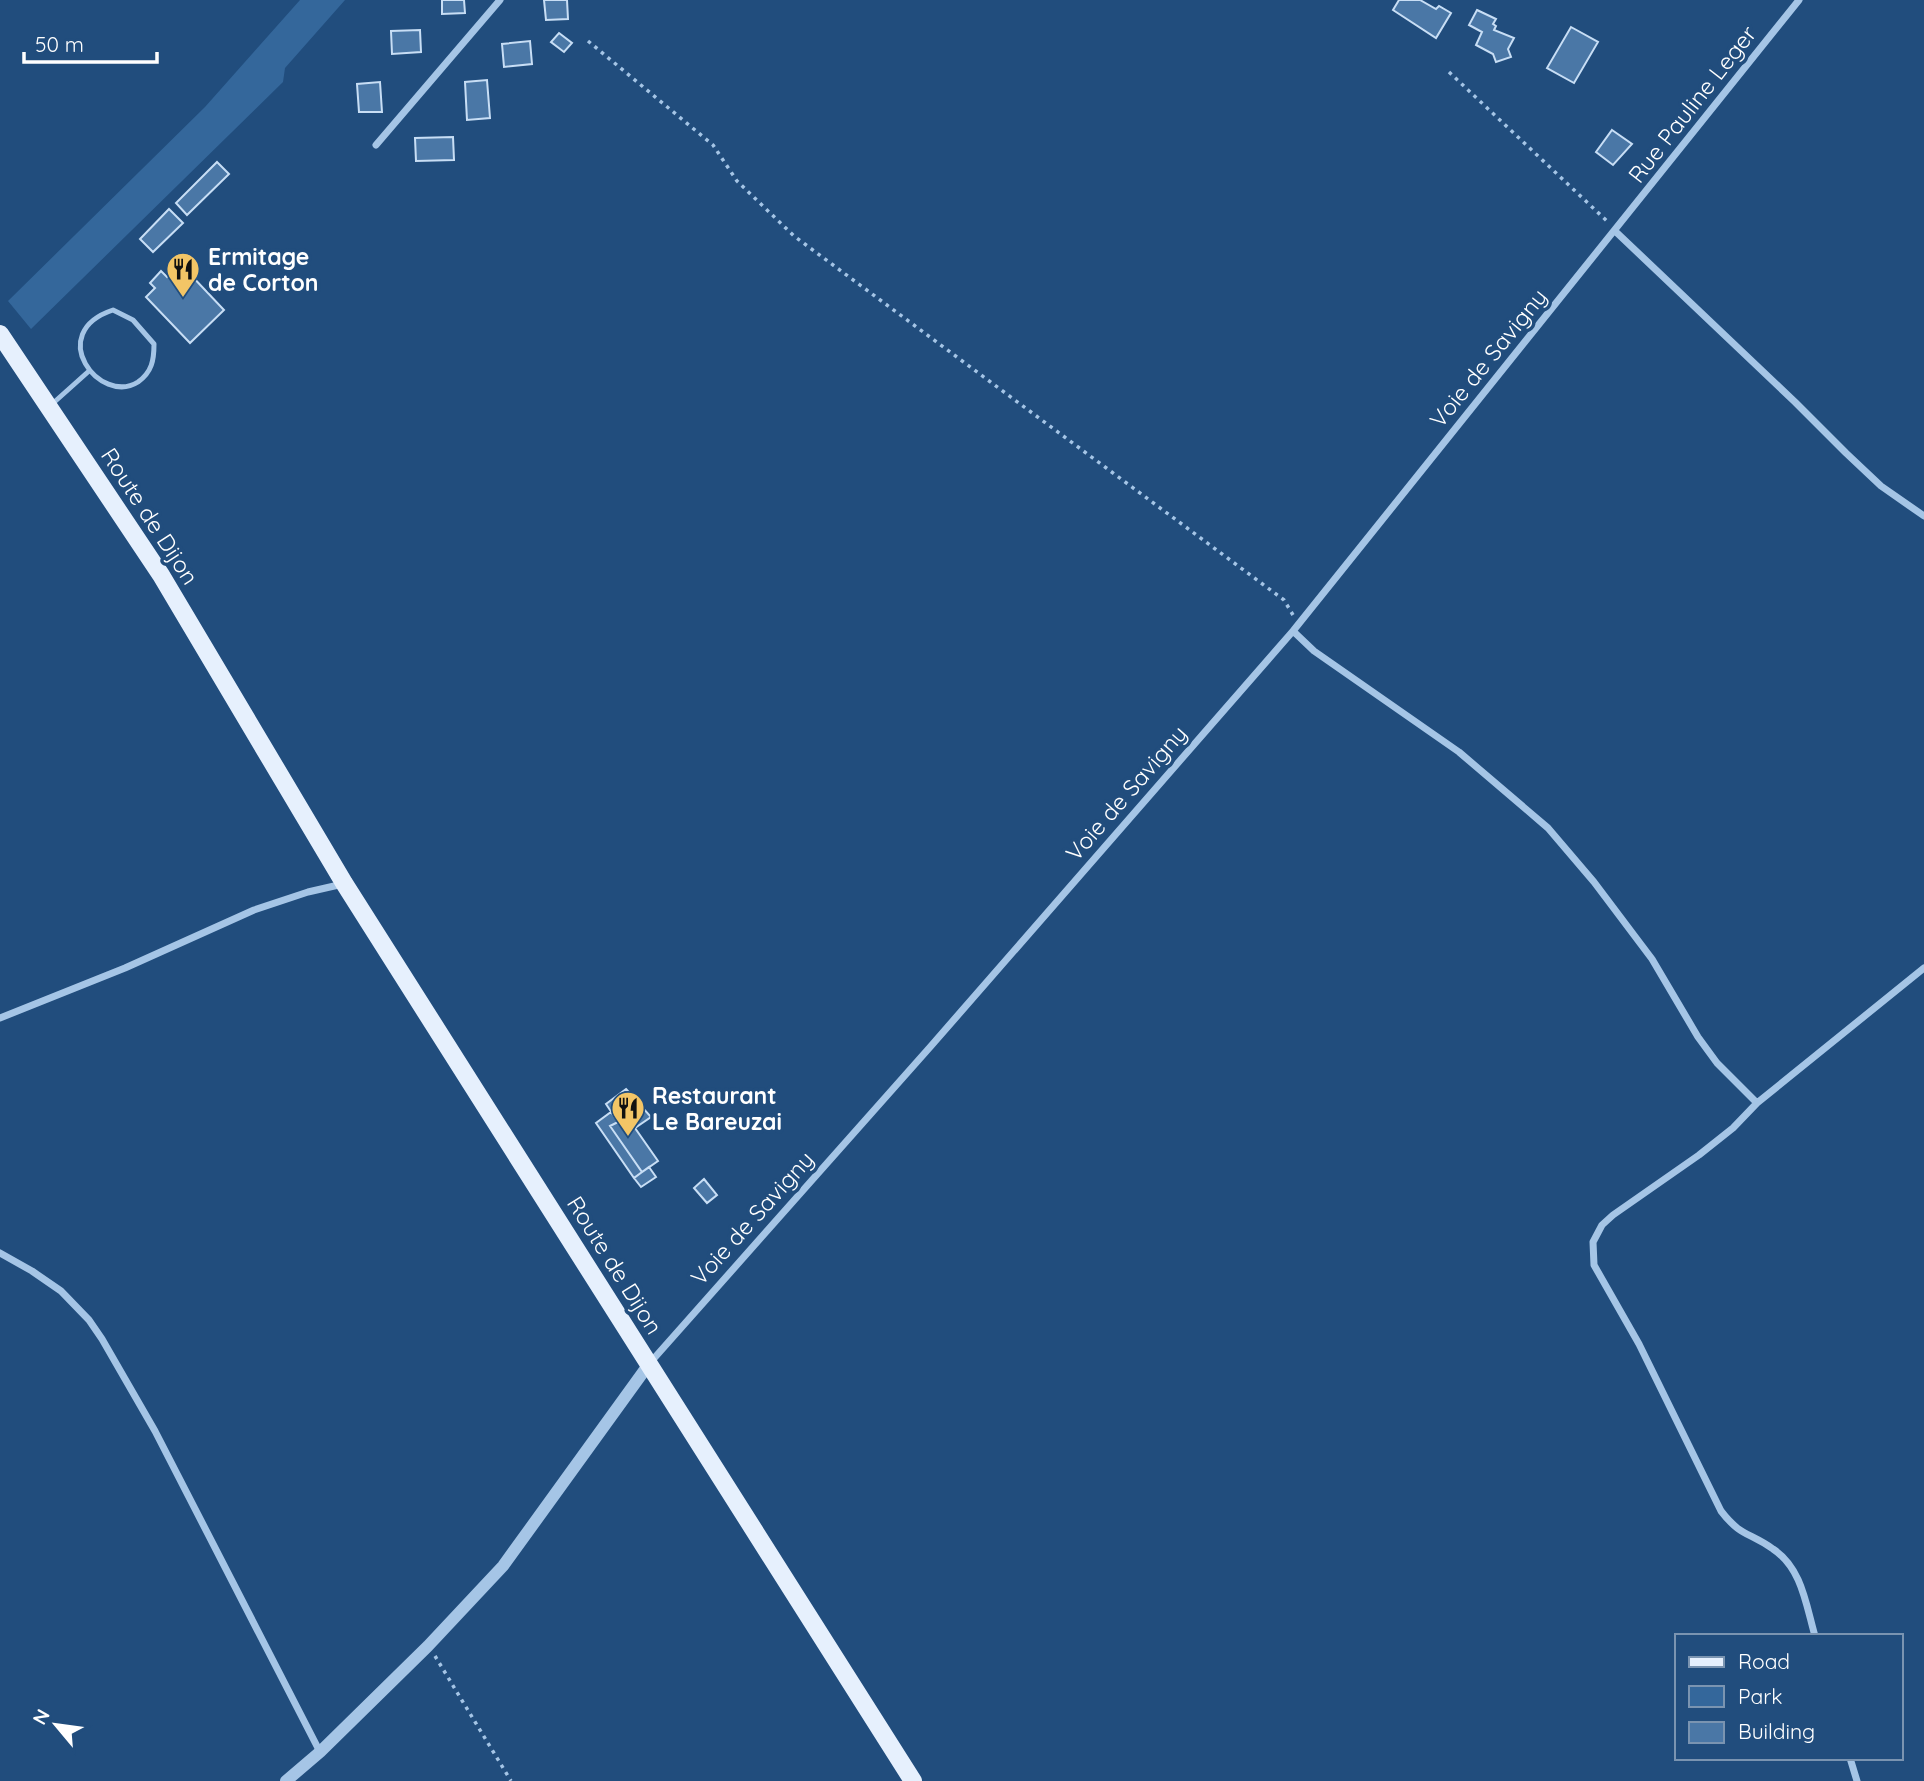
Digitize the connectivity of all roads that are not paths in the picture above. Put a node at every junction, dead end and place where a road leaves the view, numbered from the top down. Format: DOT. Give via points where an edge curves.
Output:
graph roads {
  1 [pos="500,0"];
  2 [pos="1799,0"];
  3 [pos="376,145"];
  4 [pos="1615,232"];
  5 [pos="0,334"];
  6 [pos="89,371"];
  7 [pos="49,407"];
  8 [pos="1924,516"];
  9 [pos="1293,631"];
  10 [pos="344,883"];
  11 [pos="1924,968"];
  12 [pos="0,1018"];
  13 [pos="1757,1103"];
  14 [pos="0,1254"];
  15 [pos="649,1364"];
  16 [pos="1814,1634"];
  17 [pos="320,1752"];
  18 [pos="1851,1760"];
  19 [pos="286,1781"];
  20 [pos="913,1781"];
  21 [pos="1857,1781"];
  1 -- 3 [label="street"];
  2 -- 4 [label="street, Rue Pauline Leger"];
  4 -- 8 [label="street" via="1846,453"];
  4 -- 9 [label="street, Voie de Savigny"];
  5 -- 7 [label="main road, Route de Dijon"];
  6 -- 6 [label="lane" via="111,387 130,387 145,377 154,361 154,344 133,320 113,310 97,315 83,329 79,345"];
  6 -- 7 [label="lane"];
  7 -- 10 [label="main road, Route de Dijon" via="161,575"];
  9 -- 13 [label="street" via="1314,651 1459,752 1548,828 1652,959 1717,1063"];
  9 -- 15 [label="street, Voie de Savigny"];
  10 -- 12 [label="street" via="254,910"];
  10 -- 15 [label="main road, Route de Dijon"];
  11 -- 13 [label="street"];
  13 -- 16 [label="street" via="1699,1155 1613,1214 1602,1225 1592,1252 1594,1265 1639,1344 1721,1511 1743,1534 1785,1558 1797,1576"];
  14 -- 17 [label="street" via="61,1291 102,1339 155,1431"];
  15 -- 17 [label="street" via="503,1566"];
  15 -- 20 [label="main road, Route de Dijon"];
  17 -- 19 [label="street"];
  18 -- 21 [label="street"];
}
